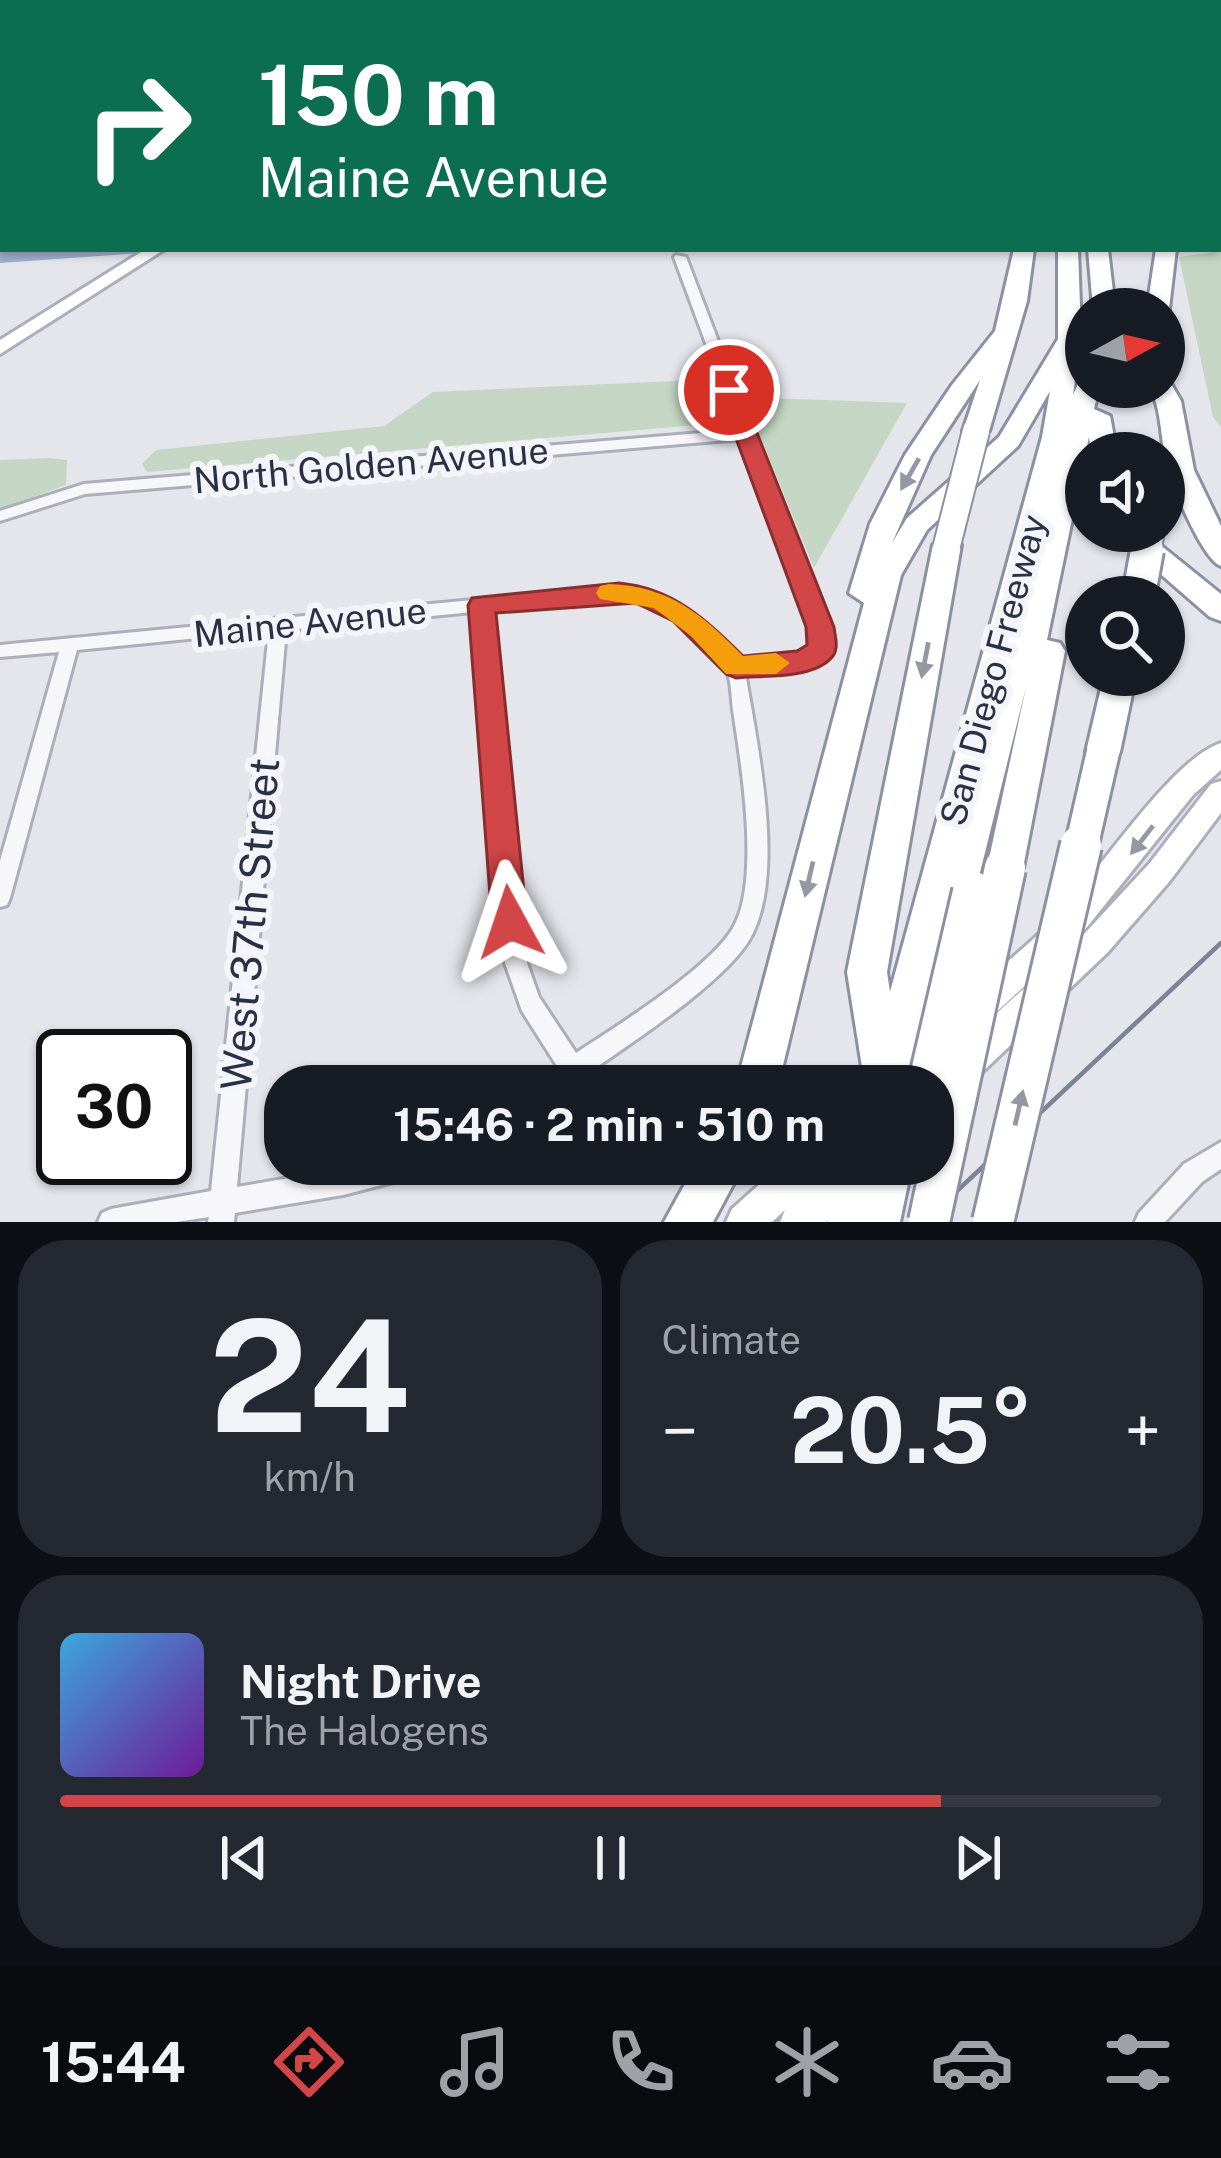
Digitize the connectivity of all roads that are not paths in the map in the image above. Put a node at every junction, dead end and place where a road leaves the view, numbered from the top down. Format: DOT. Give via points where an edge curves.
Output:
graph roads {
  1 [pos="132,252"];
  2 [pos="151,252"];
  3 [pos="1083,252"];
  4 [pos="1165,254"];
  5 [pos="1024,255"];
  6 [pos="680,257"];
  7 [pos="1077,288"];
  8 [pos="1088,288"];
  9 [pos="1096,288"];
  10 [pos="1161,288"];
  11 [pos="63,300"];
  12 [pos="0,332"];
  13 [pos="1006,334"];
  14 [pos="1065,342"];
  15 [pos="0,348"];
  16 [pos="1065,368"];
  17 [pos="1090,408"];
  18 [pos="1170,408"];
  19 [pos="746,434"];
  20 [pos="0,516"];
  21 [pos="1065,547"];
  22 [pos="1151,552"];
  23 [pos="1221,556"];
  24 [pos="482,605"];
  25 [pos="1221,610"];
  26 [pos="278,625"];
  27 [pos="70,644"];
  28 [pos="0,651"];
  29 [pos="736,667"];
  30 [pos="1115,696"];
  31 [pos="1221,754"];
  32 [pos="836,765"];
  33 [pos="1221,792"];
  34 [pos="0,898"];
  35 [pos="963,903"];
  36 [pos="570,1065"];
  37 [pos="578,1065"];
  38 [pos="762,1065"];
  39 [pos="884,1065"];
  40 [pos="897,1065"];
  41 [pos="912,1065"];
  42 [pos="914,1065"];
  43 [pos="932,1065"];
  44 [pos="954,1076"];
  45 [pos="1221,1154"];
  46 [pos="346,1185"];
  47 [pos="709,1185"];
  48 [pos="786,1185"];
  49 [pos="840,1185"];
  50 [pos="858,1185"];
  51 [pos="885,1185"];
  52 [pos="905,1185"];
  53 [pos="222,1212"];
  54 [pos="111,1222"];
  55 [pos="687,1222"];
  56 [pos="745,1222"];
  57 [pos="799,1222"];
  58 [pos="850,1222"];
  59 [pos="877,1222"];
  60 [pos="897,1222"];
  61 [pos="929,1222"];
  62 [pos="993,1222"];
  63 [pos="1148,1222"];
  1 -- 11 [label="main road"];
  2 -- 11 [label="main road"];
  3 -- 7 [label="highway, San Diego Freeway"];
  3 -- 8 [label="highway"];
  3 -- 9 [label="highway"];
  3 -- 35 [label="highway" via="1073,414"];
  4 -- 10 [label="highway"];
  5 -- 13 [label="highway"];
  6 -- 19 [label="street"];
  11 -- 12 [label="main road"];
  11 -- 15 [label="main road"];
  13 -- 32 [label="highway, one-way" via="970,374 876,540"];
  13 -- 39 [label="highway, one-way, bridge" via="947,545 867,972"];
  14 -- 32 [label="highway" via="1009,441 917,524 894,557"];
  16 -- 35 [label="highway, San Diego Freeway"];
  17 -- 35 [label="highway"];
  18 -- 23 [label="highway" via="1181,470"];
  19 -- 20 [label="street, North Golden Avenue" via="84,489"];
  19 -- 29 [label="street" via="822,650 803,661"];
  21 -- 35 [label="highway, San Diego Freeway"];
  22 -- 25 [label="highway"];
  24 -- 26 [label="street, Maine Avenue"];
  24 -- 29 [label="street, Maine Avenue" via="641,594 683,614"];
  24 -- 36 [label="street" via="516,963 530,1003"];
  26 -- 27 [label="street, Maine Avenue"];
  26 -- 53 [label="street, West 37th Street"];
  27 -- 28 [label="street, Maine Avenue"];
  27 -- 34 [label="street"];
  29 -- 37 [label="street" via="755,839 745,928 716,963"];
  62 -- 30 [label="highway, one-way, bridge"];
  31 -- 41 [label="main road, one-way" via="1072,922"];
  32 -- 38 [label="highway, one-way"];
  33 -- 44 [label="main road" via="1097,942"];
  35 -- 40 [label="highway, San Diego Freeway"];
  35 -- 42 [label="highway"];
  35 -- 43 [label="highway, bridge"];
  35 -- 61 [label="highway, San Diego Freeway, bridge"];
  45 -- 63 [label="street"];
  46 -- 53 [label="street"];
  47 -- 55 [label="highway"];
  48 -- 56 [label="main road"];
  49 -- 57 [label="main road"];
  50 -- 58 [label="highway"];
  51 -- 59 [label="highway"];
  52 -- 60 [label="highway"];
  53 -- 54 [label="street"];
}
